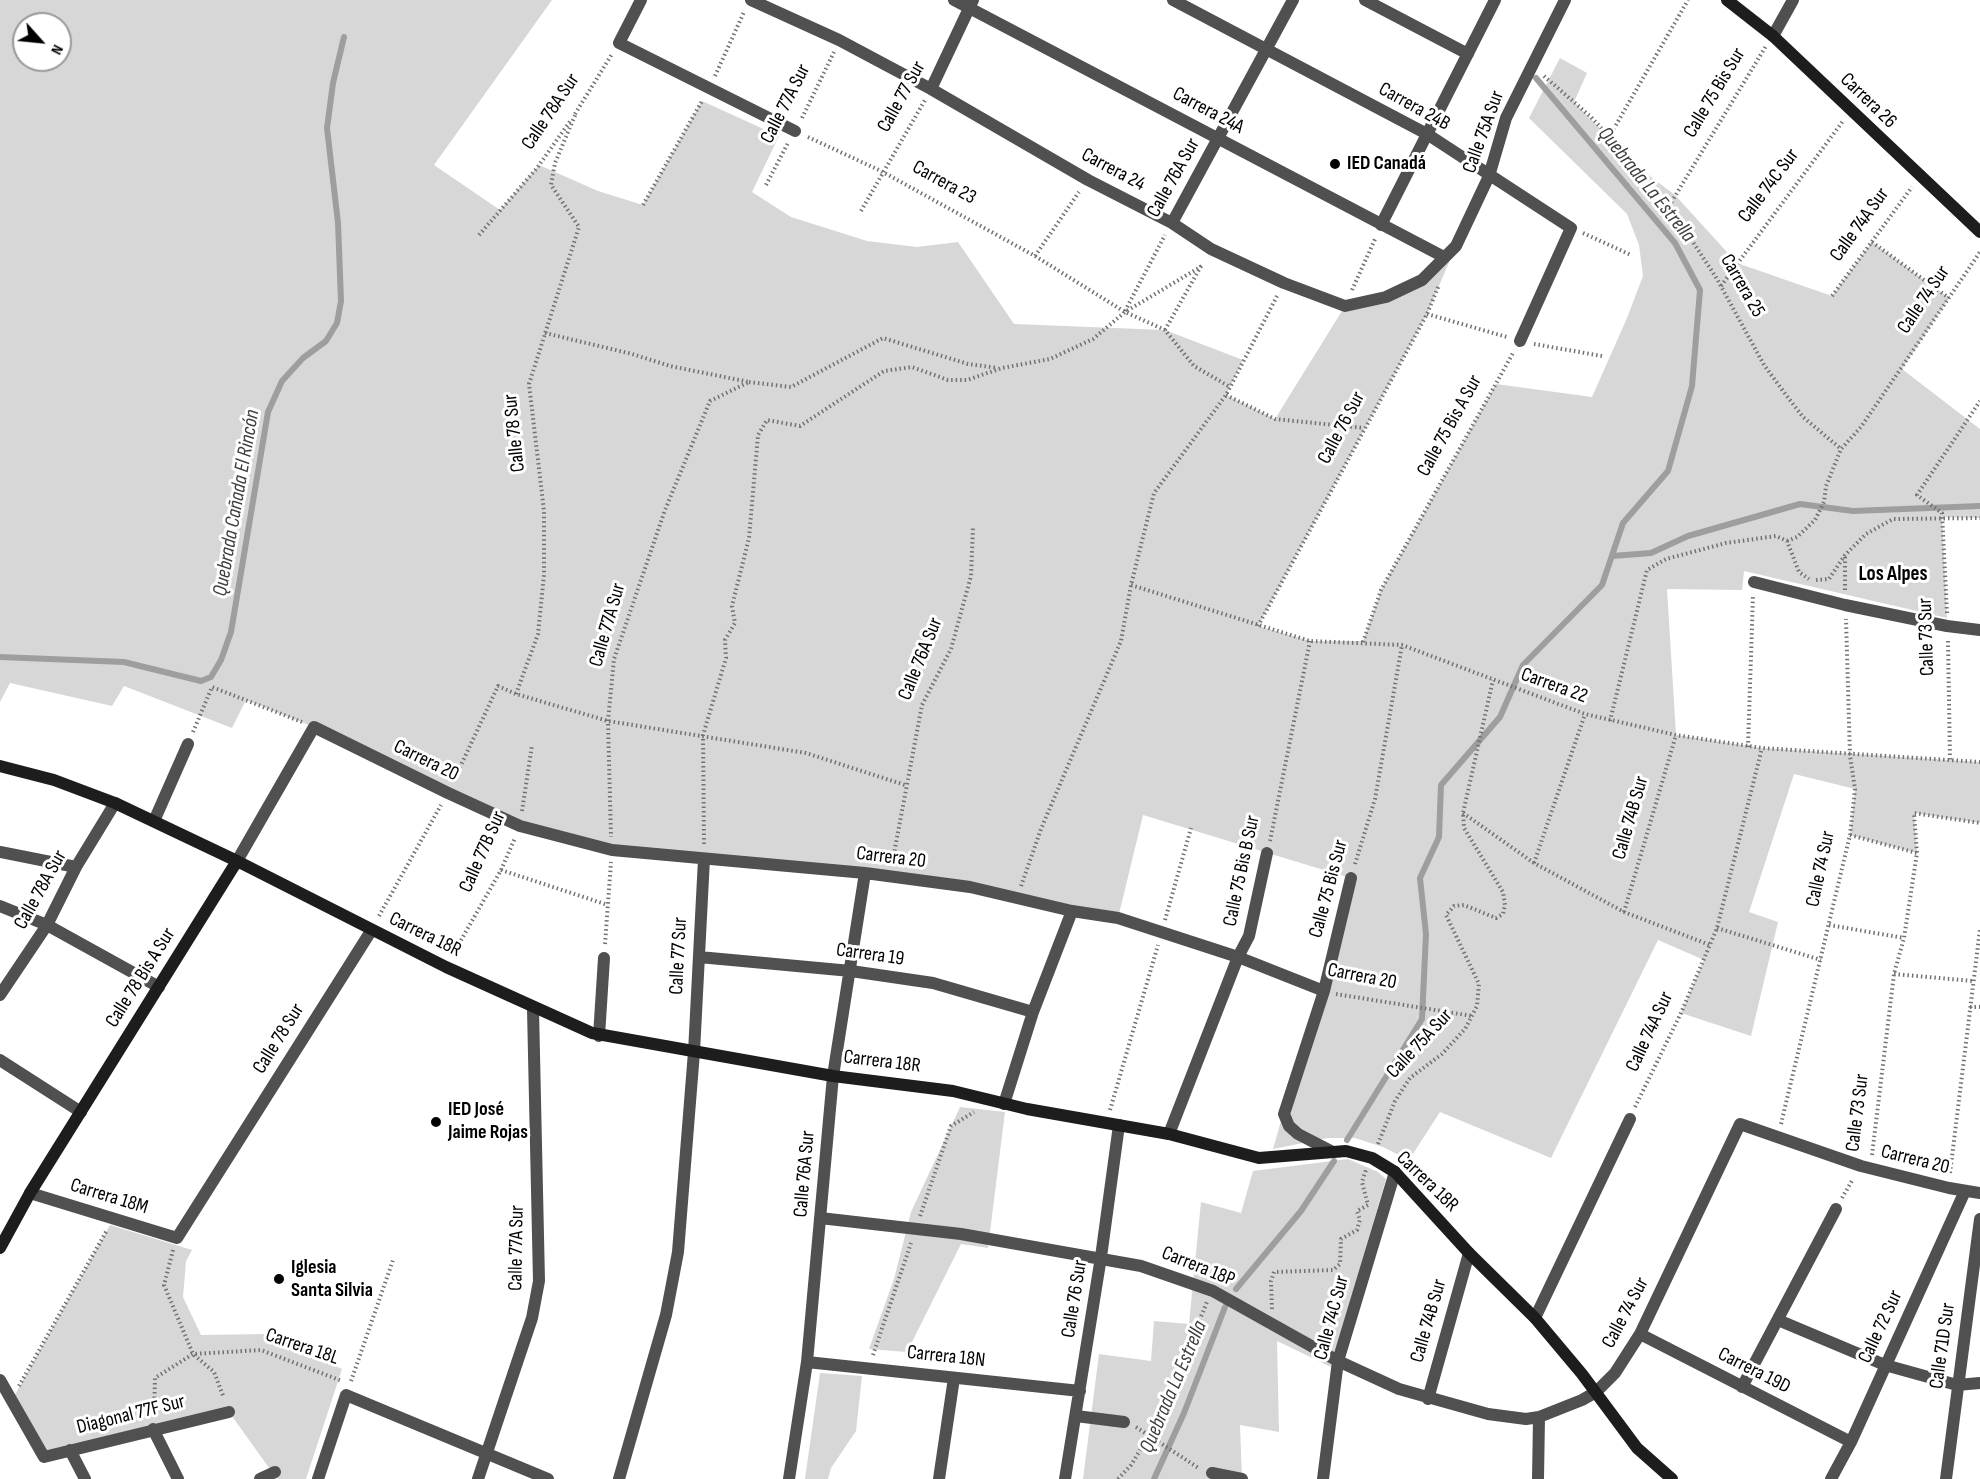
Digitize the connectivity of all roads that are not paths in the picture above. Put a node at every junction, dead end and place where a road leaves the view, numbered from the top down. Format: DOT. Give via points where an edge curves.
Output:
graph roads {
  1 [pos="641,0"];
  2 [pos="954,0"];
  3 [pos="1173,0"];
  4 [pos="1293,0"];
  5 [pos="1365,0"];
  6 [pos="1495,0"];
  7 [pos="1565,0"];
  8 [pos="1727,0"];
  9 [pos="1793,0"];
  10 [pos="971,4"];
  11 [pos="748,5"];
  12 [pos="1773,36"];
  13 [pos="1266,49"];
  14 [pos="1468,54"];
  15 [pos="932,89"];
  16 [pos="795,131"];
  17 [pos="1427,134"];
  18 [pos="1218,138"];
  19 [pos="1489,176"];
  20 [pos="1172,223"];
  21 [pos="1381,225"];
  22 [pos="1980,232"];
  23 [pos="1444,258"];
  24 [pos="1520,341"];
  25 [pos="1754,582"];
  26 [pos="1980,630"];
  27 [pos="314,727"];
  28 [pos="188,744"];
  29 [pos="0,766"];
  30 [pos="115,803"];
  31 [pos="154,821"];
  32 [pos="0,852"];
  33 [pos="1267,853"];
  34 [pos="704,859"];
  35 [pos="237,861"];
  36 [pos="76,867"];
  37 [pos="865,873"];
  38 [pos="1351,878"];
  39 [pos="0,906"];
  40 [pos="1072,911"];
  41 [pos="47,924"];
  42 [pos="371,931"];
  43 [pos="699,957"];
  44 [pos="1238,957"];
  45 [pos="604,958"];
  46 [pos="851,971"];
  47 [pos="159,987"];
  48 [pos="1324,991"];
  49 [pos="0,995"];
  50 [pos="533,1009"];
  51 [pos="1033,1012"];
  52 [pos="599,1035"];
  53 [pos="694,1052"];
  54 [pos="0,1060"];
  55 [pos="833,1076"];
  56 [pos="1004,1104"];
  57 [pos="81,1112"];
  58 [pos="1630,1119"];
  59 [pos="1112,1124"];
  60 [pos="1740,1124"];
  61 [pos="1169,1134"];
  62 [pos="1331,1151"];
  63 [pos="1395,1172"];
  64 [pos="1965,1191"];
  65 [pos="30,1193"];
  66 [pos="1980,1193"];
  67 [pos="1836,1209"];
  68 [pos="820,1218"];
  69 [pos="1980,1219"];
  70 [pos="177,1238"];
  71 [pos="0,1248"];
  72 [pos="1469,1253"];
  73 [pos="1101,1257"];
  74 [pos="1535,1318"];
  75 [pos="1778,1320"];
  76 [pos="1640,1334"];
  77 [pos="1338,1361"];
  78 [pos="807,1362"];
  79 [pos="1885,1365"];
  80 [pos="954,1378"];
  81 [pos="0,1380"];
  82 [pos="1980,1383"];
  83 [pos="1957,1385"];
  84 [pos="1743,1387"];
  85 [pos="1080,1391"];
  86 [pos="1596,1392"];
  87 [pos="1428,1400"];
  88 [pos="229,1412"];
  89 [pos="1076,1416"];
  90 [pos="1539,1417"];
  91 [pos="1124,1422"];
  92 [pos="153,1429"];
  93 [pos="1851,1442"];
  94 [pos="70,1450"];
  95 [pos="486,1452"];
  96 [pos="275,1472"];
  97 [pos="1212,1473"];
  98 [pos="85,1479"];
  99 [pos="178,1479"];
  100 [pos="260,1479"];
  101 [pos="318,1479"];
  102 [pos="478,1479"];
  103 [pos="548,1479"];
  104 [pos="619,1479"];
  105 [pos="789,1479"];
  106 [pos="939,1479"];
  107 [pos="1065,1479"];
  108 [pos="1242,1479"];
  109 [pos="1323,1479"];
  110 [pos="1538,1479"];
  111 [pos="1672,1479"];
  112 [pos="1831,1479"];
  113 [pos="1946,1479"];
  1 -- 16 [label="street" via="619,43"];
  2 -- 10 [label="street, Carrera 24A"];
  3 -- 13 [label="street, Carrera 24B"];
  4 -- 13 [label="street, Calle 76A Sur"];
  5 -- 14 [label="street"];
  6 -- 14 [label="street"];
  7 -- 19 [label="street, Calle 75A Sur" via="1506,118"];
  8 -- 12 [label="street, Carrera 26"];
  9 -- 12 [label="street"];
  10 -- 15 [label="street, Calle 77 Sur"];
  10 -- 18 [label="street, Carrera 24A"];
  11 -- 15 [label="street, Carrera 24" via="839,40"];
  12 -- 22 [label="street, Carrera 26"];
  13 -- 17 [label="street, Carrera 24B"];
  13 -- 18 [label="street, Calle 76A Sur"];
  14 -- 17 [label="street"];
  15 -- 20 [label="street, Carrera 24" via="1088,180"];
  17 -- 19 [label="street, Carrera 24B"];
  17 -- 21 [label="street"];
  18 -- 20 [label="street, Calle 76A Sur"];
  18 -- 21 [label="street, Carrera 24A"];
  19 -- 23 [label="street, Calle 75A Sur" via="1456,246"];
  19 -- 24 [label="street, Carrera 24B" via="1571,228"];
  20 -- 23 [label="street, Carrera 24" via="1211,249 1345,306 1395,293 1422,280"];
  21 -- 23 [label="street, Carrera 24A"];
  25 -- 26 [label="street" via="1845,605"];
  27 -- 34 [label="street, Carrera 20" via="520,826 612,850"];
  27 -- 35 [label="street, Calle 78 Bis A Sur"];
  28 -- 31 [label="street"];
  29 -- 30 [label="street, Carrera 18R" via="54,780"];
  30 -- 31 [label="street, Carrera 18R"];
  30 -- 36 [label="street, Calle 78A Sur"];
  31 -- 35 [label="street, Carrera 18R"];
  32 -- 36 [label="street"];
  33 -- 44 [label="street, Calle 75 Bis B Sur" via="1249,936"];
  34 -- 37 [label="street, Carrera 20"];
  34 -- 43 [label="street, Calle 77 Sur"];
  35 -- 42 [label="street, Carrera 18R"];
  35 -- 47 [label="street, Calle 78 Bis A Sur"];
  36 -- 41 [label="street, Calle 78A Sur"];
  37 -- 40 [label="street, Carrera 20" via="970,887"];
  37 -- 46 [label="street, Calle 76A Sur"];
  38 -- 48 [label="street, Calle 75 Bis Sur"];
  39 -- 41 [label="street"];
  40 -- 44 [label="street, Carrera 20" via="1118,918"];
  40 -- 51 [label="street"];
  41 -- 47 [label="street"];
  41 -- 49 [label="street, Calle 78A Sur"];
  42 -- 50 [label="street, Carrera 18R"];
  42 -- 70 [label="street, Calle 78 Sur"];
  43 -- 46 [label="street, Carrera 19"];
  43 -- 53 [label="street, Calle 77 Sur"];
  44 -- 48 [label="street, Carrera 20"];
  44 -- 61 [label="street, Calle 75 Bis B Sur"];
  45 -- 52 [label="street"];
  46 -- 51 [label="street, Carrera 19" via="933,983"];
  46 -- 55 [label="street, Calle 76A Sur"];
  47 -- 57 [label="street, Calle 78 Bis A Sur"];
  48 -- 62 [label="street, Calle 75 Bis Sur" via="1284,1114 1298,1134"];
  50 -- 52 [label="street, Carrera 18R"];
  50 -- 95 [label="street, Calle 77A Sur" via="539,1281 532,1318"];
  51 -- 56 [label="street"];
  52 -- 53 [label="street, Carrera 18R"];
  53 -- 55 [label="street, Carrera 18R"];
  53 -- 104 [label="street, Calle 77 Sur" via="676,1263 666,1315"];
  54 -- 57 [label="street"];
  55 -- 56 [label="street, Carrera 18R" via="942,1089"];
  55 -- 68 [label="street, Calle 76A Sur"];
  56 -- 59 [label="street, Carrera 18R"];
  57 -- 65 [label="street, Calle 78 Bis A Sur"];
  58 -- 74 [label="street"];
  59 -- 61 [label="street, Carrera 18R"];
  59 -- 73 [label="street, Calle 76 Sur"];
  60 -- 64 [label="street, Carrera 20" via="1865,1167"];
  60 -- 76 [label="street, Calle 74 Sur"];
  61 -- 62 [label="street, Carrera 18R" via="1258,1158"];
  62 -- 63 [label="street, Carrera 18R" via="1372,1158"];
  63 -- 72 [label="street, Carrera 18R"];
  63 -- 77 [label="street, Calle 74C Sur"];
  64 -- 66 [label="street, Carrera 20"];
  64 -- 79 [label="street, Calle 72 Sur"];
  65 -- 70 [label="street, Carrera 18M"];
  65 -- 71 [label="street, Calle 78 Bis A Sur"];
  67 -- 75 [label="street"];
  68 -- 73 [label="street, Carrera 18P" via="961,1234"];
  68 -- 78 [label="street, Calle 76A Sur"];
  69 -- 83 [label="street, Calle 71D Sur"];
  72 -- 74 [label="street, Carrera 18R"];
  72 -- 87 [label="street, Calle 74B Sur"];
  73 -- 77 [label="street, Carrera 18P" via="1169,1274 1213,1291"];
  73 -- 85 [label="street, Calle 76 Sur"];
  74 -- 86 [label="street, Carrera 18R"];
  75 -- 79 [label="street"];
  75 -- 84 [label="street"];
  76 -- 84 [label="street, Carrera 19D"];
  76 -- 86 [label="street, Calle 74 Sur" via="1615,1373"];
  77 -- 87 [label="street, Carrera 18P"];
  77 -- 109 [label="street, Calle 74C Sur"];
  78 -- 80 [label="street, Carrera 18N"];
  78 -- 105 [label="street, Calle 76A Sur"];
  79 -- 83 [label="street"];
  79 -- 93 [label="street, Calle 72 Sur"];
  80 -- 85 [label="street, Carrera 18N"];
  80 -- 106 [label="street"];
  81 -- 94 [label="street, Diagonal 77F Sur" via="44,1457"];
  82 -- 83 [label="street"];
  83 -- 113 [label="street, Calle 71D Sur"];
  84 -- 93 [label="street, Carrera 19D"];
  85 -- 89 [label="street, Calle 76 Sur"];
  86 -- 90 [label="street, Calle 74 Sur"];
  86 -- 111 [label="street, Carrera 18R" via="1637,1448"];
  87 -- 90 [label="street, Carrera 18P" via="1514,1418"];
  88 -- 92 [label="street, Diagonal 77F Sur"];
  89 -- 91 [label="street"];
  89 -- 107 [label="street, Calle 76 Sur"];
  90 -- 110 [label="street"];
  92 -- 94 [label="street, Diagonal 77F Sur"];
  92 -- 99 [label="street"];
  93 -- 112 [label="street, Calle 72 Sur"];
  94 -- 98 [label="street"];
  95 -- 101 [label="street, Carrera 18L" via="348,1390"];
  95 -- 102 [label="street, Calle 77A Sur"];
  95 -- 103 [label="street, Carrera 18L"];
  96 -- 100 [label="street"];
  97 -- 108 [label="street"];
}
